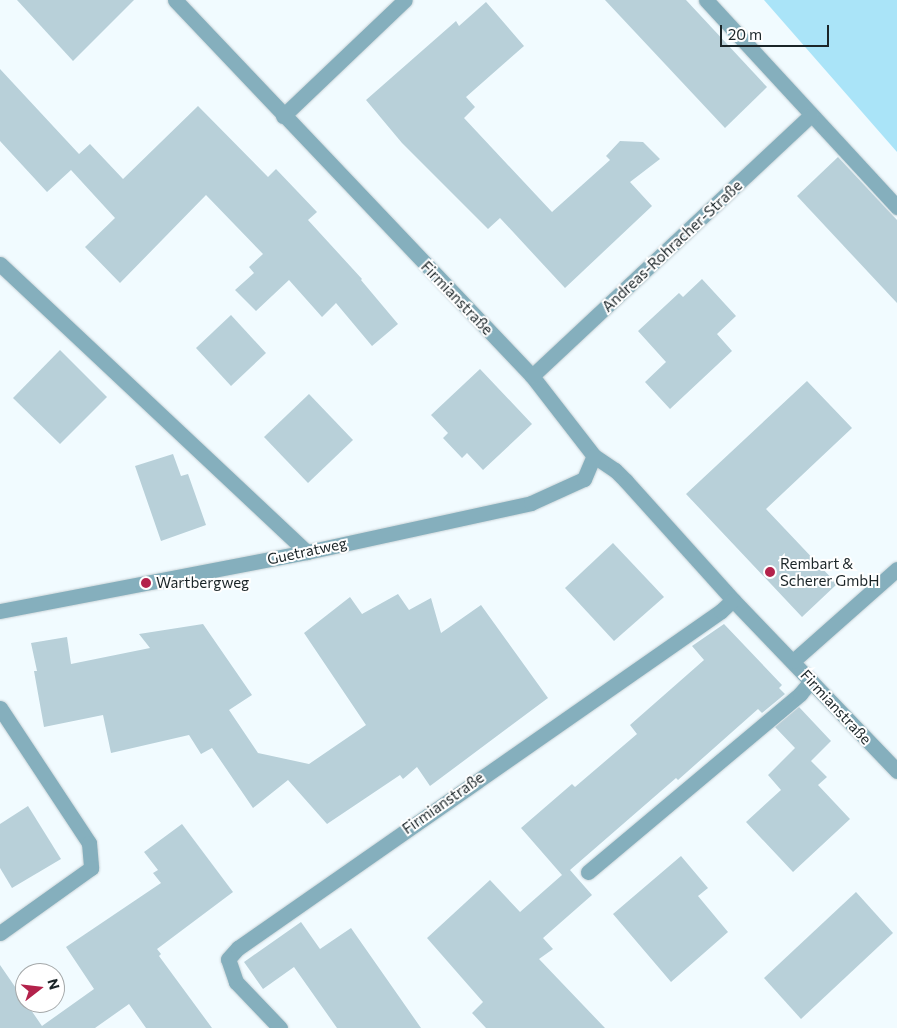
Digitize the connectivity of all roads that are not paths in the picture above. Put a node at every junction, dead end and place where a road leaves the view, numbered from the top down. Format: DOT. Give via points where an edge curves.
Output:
graph roads {
  1 [pos="175,0"];
  2 [pos="405,0"];
  3 [pos="706,0"];
  4 [pos="812,115"];
  5 [pos="284,116"];
  6 [pos="897,207"];
  7 [pos="0,264"];
  8 [pos="532,376"];
  9 [pos="594,456"];
  10 [pos="307,552"];
  11 [pos="897,569"];
  12 [pos="733,600"];
  13 [pos="0,611"];
  14 [pos="793,661"];
  15 [pos="811,681"];
  16 [pos="0,708"];
  17 [pos="897,771"];
  18 [pos="588,872"];
  19 [pos="0,933"];
  20 [pos="280,1028"];
  1 -- 5 [label="street, Firmianstraße"];
  2 -- 5 [label="street"];
  3 -- 4 [label="street"];
  4 -- 6 [label="street"];
  4 -- 8 [label="street, Andreas-Rohracher-Straße"];
  5 -- 8 [label="street, Firmianstraße"];
  7 -- 10 [label="street"];
  8 -- 9 [label="street, Firmianstraße"];
  9 -- 10 [label="street, Guetratweg" via="584,479 531,503"];
  9 -- 12 [label="street, Firmianstraße" via="626,481"];
  10 -- 13 [label="street, Guetratweg"];
  11 -- 14 [label="street"];
  12 -- 14 [label="street, Firmianstraße"];
  12 -- 20 [label="street, Firmianstraße" via="238,948 228,960 236,982"];
  14 -- 15 [label="street, Firmianstraße"];
  15 -- 17 [label="street, Firmianstraße"];
  15 -- 18 [label="street" via="800,694"];
  16 -- 19 [label="street" via="89,843 91,868"];
}
